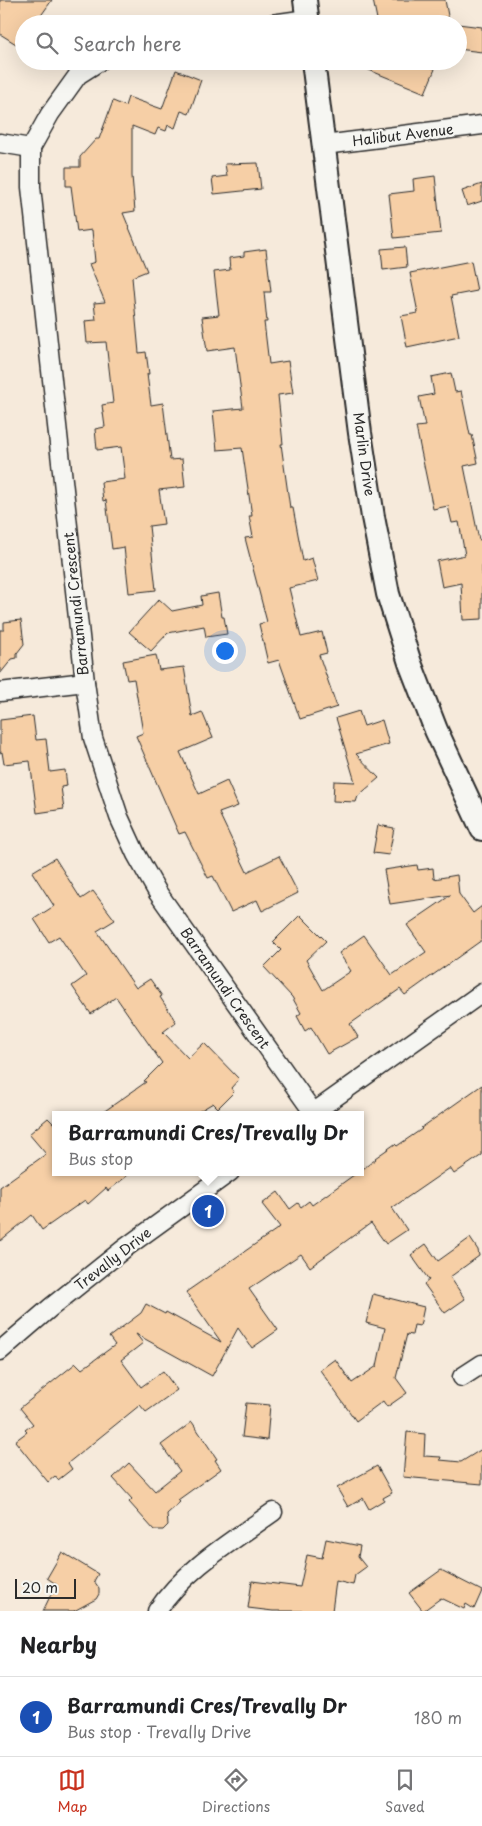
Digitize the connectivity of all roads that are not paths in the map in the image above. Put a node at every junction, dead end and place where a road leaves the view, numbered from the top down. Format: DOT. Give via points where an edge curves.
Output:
graph roads {
  1 [pos="86,70"];
  2 [pos="314,70"];
  3 [pos="482,125"];
  4 [pos="0,143"];
  5 [pos="324,145"];
  6 [pos="31,148"];
  7 [pos="85,682"];
  8 [pos="0,692"];
  9 [pos="482,829"];
  10 [pos="482,993"];
  11 [pos="311,1111"];
  12 [pos="315,1111"];
  13 [pos="224,1176"];
  14 [pos="0,1351"];
  15 [pos="482,1364"];
  16 [pos="462,1377"];
  17 [pos="273,1512"];
  18 [pos="157,1611"];
  1 -- 6 [label="street, Barramundi Crescent" via="78,75 50,114"];
  2 -- 5 [label="street, Marlin Drive"];
  3 -- 5 [label="street, Halibut Avenue"];
  4 -- 6 [label="street"];
  5 -- 9 [label="street, Marlin Drive" via="360,433 388,594 436,730"];
  6 -- 7 [label="street, Barramundi Crescent" via="31,187"];
  7 -- 8 [label="street"];
  7 -- 11 [label="street, Barramundi Crescent" via="93,738 119,817 136,854 158,893"];
  10 -- 12 [label="street"];
  13 -- 14 [label="street, Trevally Drive" via="125,1248"];
  15 -- 16 [label="street"];
  17 -- 18 [label="street" via="202,1562 169,1594"];
}
